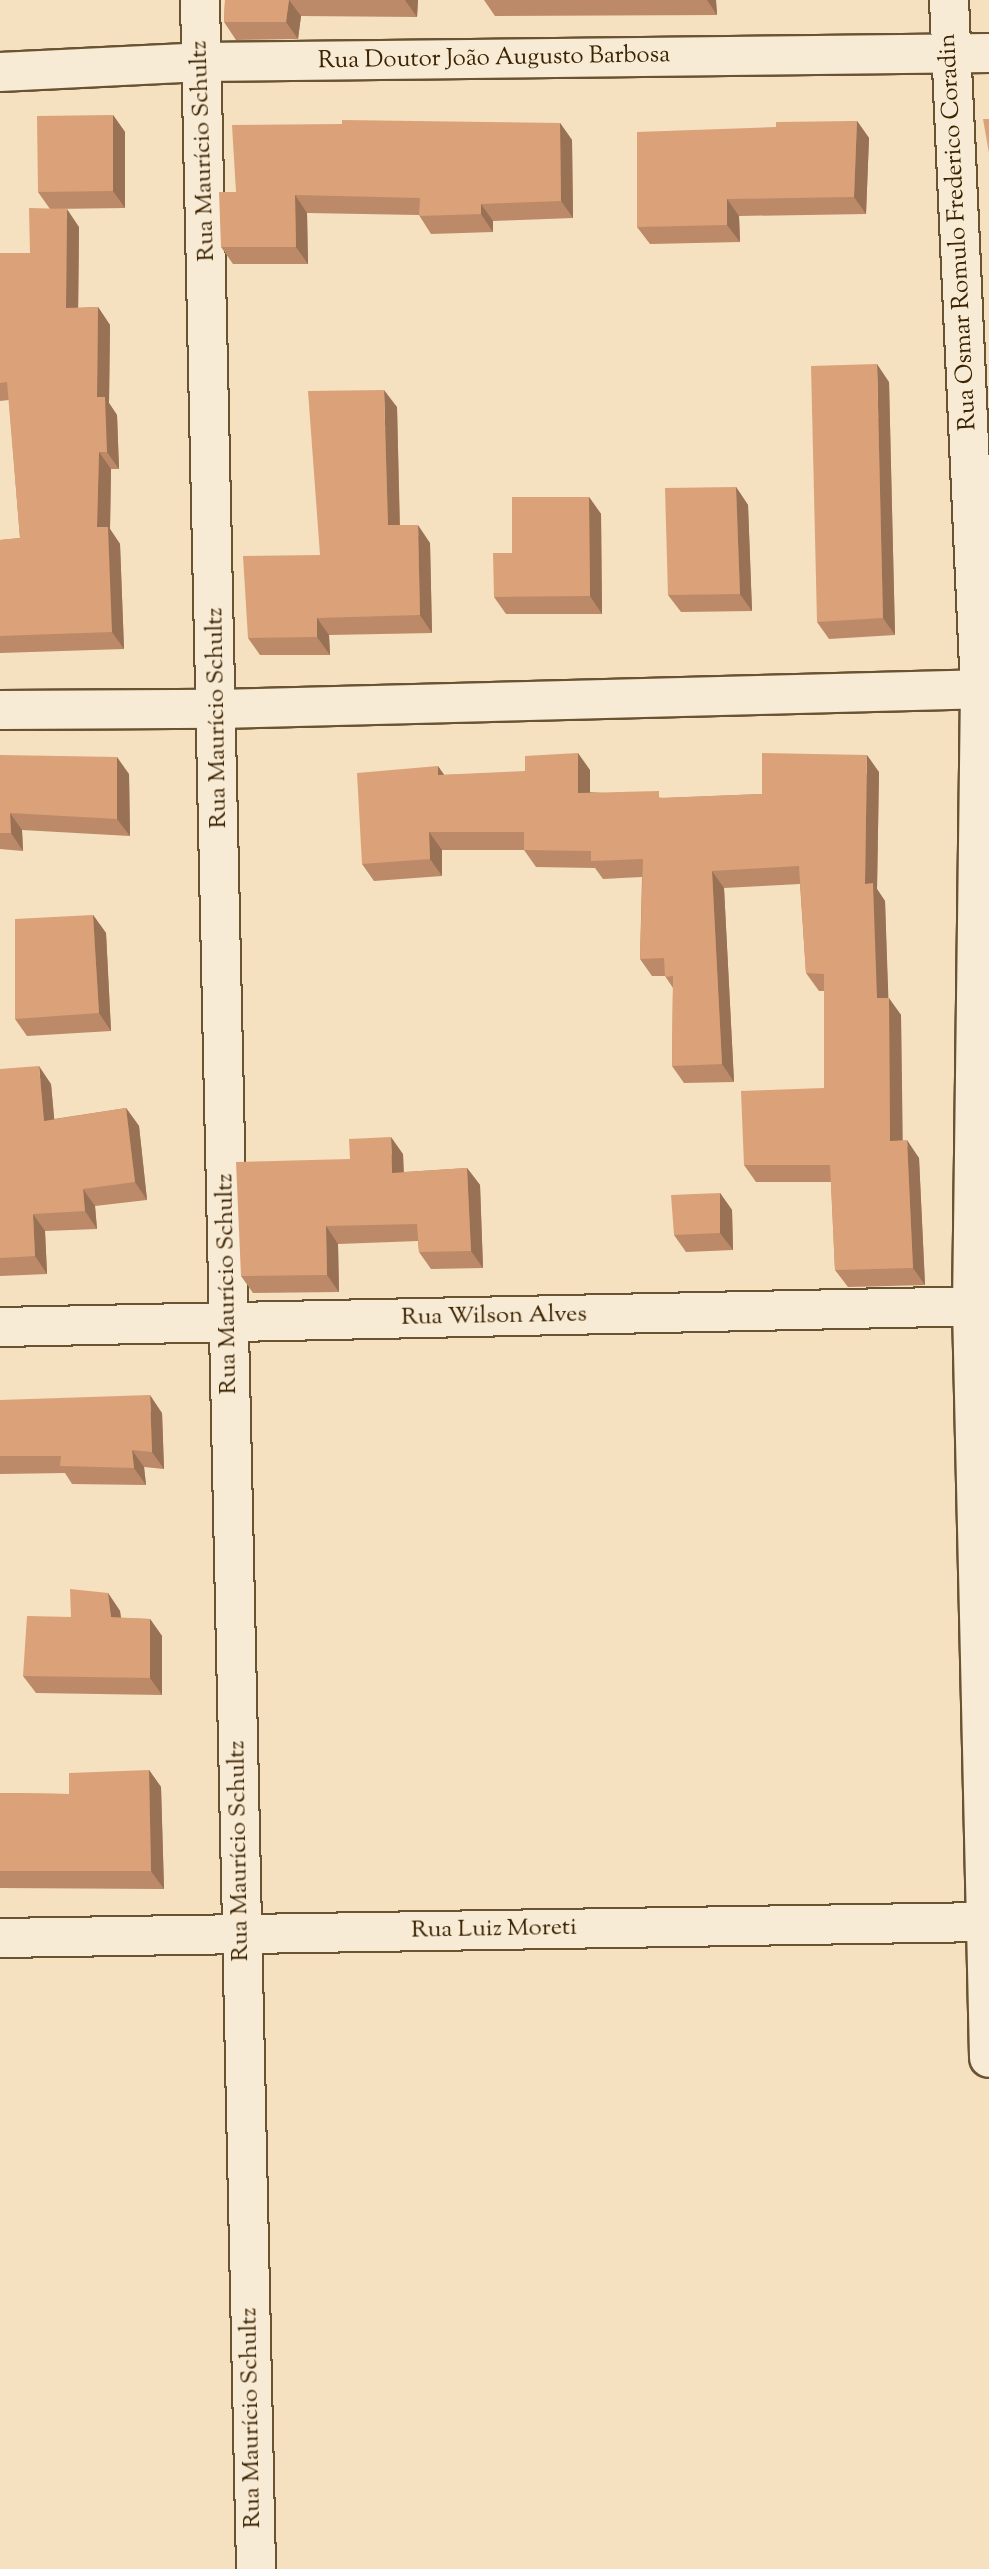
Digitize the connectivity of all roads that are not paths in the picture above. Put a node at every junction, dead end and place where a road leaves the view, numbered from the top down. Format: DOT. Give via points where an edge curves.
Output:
graph roads {
  1 [pos="200,0"];
  2 [pos="949,0"];
  3 [pos="989,53"];
  4 [pos="950,54"];
  5 [pos="202,62"];
  6 [pos="0,72"];
  7 [pos="985,689"];
  8 [pos="219,709"];
  9 [pos="0,710"];
  10 [pos="980,1307"];
  11 [pos="228,1322"];
  12 [pos="0,1327"];
  13 [pos="987,1922"];
  14 [pos="242,1934"];
  15 [pos="0,1938"];
  16 [pos="989,2059"];
  17 [pos="256,2569"];
  1 -- 5 [label="street, Rua Maurício Schultz"];
  2 -- 4 [label="street, Rua Osmar Romulo Frederico Coradin"];
  3 -- 4 [label="street, Rua Doutor João Augusto Barbosa"];
  4 -- 5 [label="street, Rua Doutor João Augusto Barbosa"];
  4 -- 7 [label="street, Rua Osmar Romulo Frederico Coradin"];
  5 -- 6 [label="street, Rua Doutor João Augusto Barbosa"];
  5 -- 8 [label="street, Rua Maurício Schultz"];
  7 -- 8 [label="street"];
  7 -- 10 [label="street, Rua Osmar Romulo Frederico Coradin"];
  8 -- 9 [label="street"];
  8 -- 11 [label="street, Rua Maurício Schultz"];
  10 -- 11 [label="street, Rua Wilson Alves"];
  10 -- 13 [label="street, Rua Osmar Romulo Frederico Coradin"];
  11 -- 12 [label="street, Rua Wilson Alves"];
  11 -- 14 [label="street, Rua Maurício Schultz"];
  13 -- 14 [label="street, Rua Luiz Moreti"];
  13 -- 16 [label="street, Rua Osmar Romulo Frederico Coradin"];
  14 -- 15 [label="street, Rua Luiz Moreti"];
  14 -- 17 [label="street, Rua Maurício Schultz"];
}
